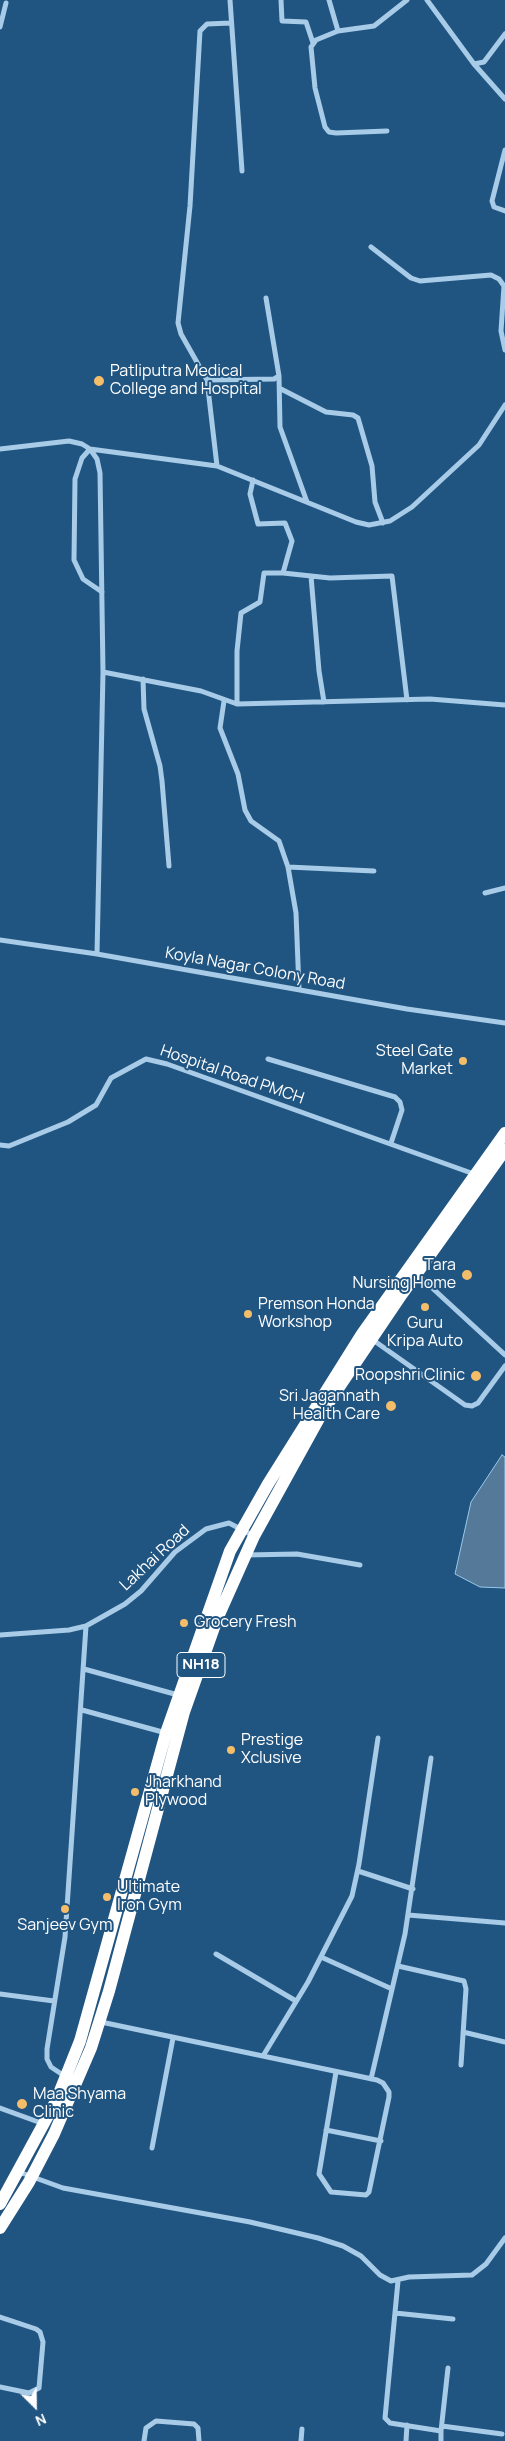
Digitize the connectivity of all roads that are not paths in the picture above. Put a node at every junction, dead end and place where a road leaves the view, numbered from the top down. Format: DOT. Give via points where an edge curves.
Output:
graph roads {
  1 [pos="230,0"];
  2 [pos="281,0"];
  3 [pos="330,0"];
  4 [pos="407,0"];
  5 [pos="426,0"];
  6 [pos="6,3"];
  7 [pos="232,23"];
  8 [pos="0,26"];
  9 [pos="338,32"];
  10 [pos="505,34"];
  11 [pos="313,43"];
  12 [pos="474,64"];
  13 [pos="505,99"];
  14 [pos="387,130"];
  15 [pos="505,150"];
  16 [pos="242,171"];
  17 [pos="505,211"];
  18 [pos="372,247"];
  19 [pos="266,298"];
  20 [pos="505,350"];
  21 [pos="279,376"];
  22 [pos="207,380"];
  23 [pos="281,389"];
  24 [pos="505,404"];
  25 [pos="0,449"];
  26 [pos="90,449"];
  27 [pos="216,466"];
  28 [pos="253,480"];
  29 [pos="307,502"];
  30 [pos="383,523"];
  31 [pos="282,573"];
  32 [pos="311,576"];
  33 [pos="102,592"];
  34 [pos="103,672"];
  35 [pos="143,679"];
  36 [pos="407,700"];
  37 [pos="224,701"];
  38 [pos="324,702"];
  39 [pos="237,704"];
  40 [pos="505,705"];
  41 [pos="169,866"];
  42 [pos="288,867"];
  43 [pos="374,871"];
  44 [pos="505,888"];
  45 [pos="484,893"];
  46 [pos="0,940"];
  47 [pos="97,954"];
  48 [pos="299,989"];
  49 [pos="505,1023"];
  50 [pos="268,1059"];
  51 [pos="505,1133"];
  52 [pos="391,1143"];
  53 [pos="0,1145"];
  54 [pos="505,1150"];
  55 [pos="475,1174"];
  56 [pos="416,1273"];
  57 [pos="397,1291"];
  58 [pos="372,1340"];
  59 [pos="505,1355"];
  60 [pos="505,1366"];
  61 [pos="242,1529"];
  62 [pos="254,1536"];
  63 [pos="246,1555"];
  64 [pos="360,1565"];
  65 [pos="86,1626"];
  66 [pos="0,1636"];
  67 [pos="84,1669"];
  68 [pos="178,1696"];
  69 [pos="82,1710"];
  70 [pos="166,1733"];
  71 [pos="378,1738"];
  72 [pos="431,1758"];
  73 [pos="358,1871"];
  74 [pos="413,1889"];
  75 [pos="408,1915"];
  76 [pos="505,1923"];
  77 [pos="216,1954"];
  78 [pos="321,1957"];
  79 [pos="398,1966"];
  80 [pos="392,1989"];
  81 [pos="0,1994"];
  82 [pos="54,2001"];
  83 [pos="296,2001"];
  84 [pos="100,2022"];
  85 [pos="463,2032"];
  86 [pos="173,2038"];
  87 [pos="505,2042"];
  88 [pos="263,2056"];
  89 [pos="461,2065"];
  90 [pos="336,2072"];
  91 [pos="66,2077"];
  92 [pos="371,2079"];
  93 [pos="0,2108"];
  94 [pos="45,2124"];
  95 [pos="326,2130"];
  96 [pos="381,2141"];
  97 [pos="152,2148"];
  98 [pos="19,2172"];
  99 [pos="31,2178"];
  100 [pos="0,2204"];
  101 [pos="0,2228"];
  102 [pos="505,2238"];
  103 [pos="398,2280"];
  104 [pos="395,2313"];
  105 [pos="0,2318"];
  106 [pos="453,2319"];
  107 [pos="448,2368"];
  108 [pos="0,2387"];
  109 [pos="407,2425"];
  110 [pos="442,2428"];
  111 [pos="302,2429"];
  112 [pos="502,2434"];
  113 [pos="144,2441"];
  114 [pos="199,2441"];
  115 [pos="301,2441"];
  116 [pos="406,2441"];
  117 [pos="440,2441"];
  1 -- 7 [label="street"];
  2 -- 11 [label="street" via="282,20 306,22"];
  3 -- 9 [label="street"];
  4 -- 9 [label="street" via="374,26"];
  5 -- 12 [label="street"];
  6 -- 8 [label="street"];
  7 -- 16 [label="street"];
  7 -- 22 [label="street" via="207,24 200,31 190,206 178,322 181,334"];
  9 -- 11 [label="street"];
  10 -- 12 [label="street" via="484,62"];
  11 -- 14 [label="street" via="315,88 329,132"];
  12 -- 13 [label="street"];
  15 -- 17 [label="street" via="492,201 494,207"];
  18 -- 20 [label="street" via="411,278 420,281 492,275 499,279 504,286 501,331"];
  19 -- 21 [label="street"];
  21 -- 22 [label="street" via="274,379"];
  21 -- 23 [label="street"];
  22 -- 27 [label="street"];
  23 -- 29 [label="street" via="280,427"];
  23 -- 30 [label="street" via="326,412 358,418 372,466 375,502"];
  24 -- 30 [label="street" via="479,444 412,507"];
  25 -- 26 [label="street" via="69,441"];
  26 -- 27 [label="street"];
  26 -- 33 [label="street" via="97,459 100,473"];
  26 -- 33 [label="street" via="82,458 75,479 74,560 83,579"];
  27 -- 28 [label="street"];
  28 -- 29 [label="street"];
  28 -- 31 [label="street" via="250,494 258,524 285,523 292,541"];
  29 -- 30 [label="street" via="356,522 369,525"];
  31 -- 32 [label="street"];
  31 -- 39 [label="street" via="264,573 260,602 240,613"];
  32 -- 36 [label="street" via="392,576"];
  32 -- 38 [label="street"];
  33 -- 34 [label="street"];
  34 -- 35 [label="street"];
  34 -- 47 [label="street"];
  35 -- 37 [label="street" via="201,691"];
  35 -- 41 [label="street" via="144,709 162,781"];
  36 -- 38 [label="street"];
  36 -- 40 [label="street"];
  37 -- 39 [label="street"];
  37 -- 42 [label="street" via="220,728 238,774 245,810 250,821 279,841"];
  38 -- 39 [label="street"];
  42 -- 43 [label="street"];
  42 -- 48 [label="street" via="296,913"];
  44 -- 45 [label="street"];
  46 -- 47 [label="street, Koyla Nagar Colony Road"];
  47 -- 48 [label="street, Koyla Nagar Colony Road"];
  48 -- 49 [label="street, Koyla Nagar Colony Road"];
  50 -- 52 [label="street" via="395,1097 402,1110"];
  51 -- 55 [label="highway, NH18"];
  52 -- 53 [label="street, Hospital Road PMCH" via="146,1059 111,1078 96,1105 68,1122 9,1146"];
  52 -- 55 [label="street, Hospital Road PMCH"];
  54 -- 56 [label="highway, NH18"];
  55 -- 57 [label="highway, NH18"];
  56 -- 57 [label="highway, NH18"];
  56 -- 59 [label="street"];
  57 -- 58 [label="highway, NH18"];
  57 -- 61 [label="highway, NH18" via="342,1366"];
  58 -- 60 [label="street" via="465,1405 472,1406 478,1402"];
  58 -- 62 [label="highway, NH18" via="324,1411"];
  61 -- 62 [label="street"];
  61 -- 65 [label="street, Lakhai Road" via="229,1524 206,1529 175,1552 141,1591 125,1604"];
  61 -- 68 [label="highway, NH18" via="224,1568"];
  62 -- 63 [label="highway, NH18"];
  63 -- 64 [label="street" via="297,1554"];
  63 -- 84 [label="highway, NH18" via="218,1619 184,1712"];
  65 -- 66 [label="street, Lakhai Road"];
  65 -- 67 [label="street"];
  67 -- 68 [label="street"];
  67 -- 69 [label="street"];
  68 -- 70 [label="highway, NH18"];
  69 -- 70 [label="street"];
  69 -- 82 [label="street" via="65,1937"];
  70 -- 91 [label="highway, NH18" via="86,2021"];
  71 -- 73 [label="street"];
  72 -- 74 [label="street"];
  73 -- 74 [label="street"];
  73 -- 78 [label="street" via="346,1909"];
  74 -- 75 [label="street"];
  75 -- 76 [label="street"];
  75 -- 79 [label="street"];
  77 -- 83 [label="street"];
  78 -- 80 [label="street"];
  78 -- 83 [label="street"];
  79 -- 80 [label="street"];
  79 -- 85 [label="street" via="464,1981"];
  80 -- 92 [label="street"];
  81 -- 82 [label="street"];
  82 -- 91 [label="street" via="47,2059 51,2067"];
  83 -- 88 [label="street"];
  84 -- 86 [label="street"];
  84 -- 99 [label="highway, NH18" via="69,2101"];
  85 -- 87 [label="street"];
  85 -- 89 [label="street"];
  86 -- 88 [label="street"];
  86 -- 97 [label="street"];
  88 -- 90 [label="street"];
  90 -- 92 [label="street"];
  90 -- 95 [label="street"];
  91 -- 94 [label="highway, NH18"];
  92 -- 96 [label="street" via="383,2082 388,2092"];
  93 -- 94 [label="street"];
  94 -- 98 [label="highway, NH18"];
  95 -- 96 [label="street"];
  95 -- 96 [label="street" via="319,2174 332,2192 360,2196 369,2192"];
  98 -- 99 [label="street"];
  98 -- 100 [label="highway, NH18"];
  99 -- 101 [label="highway, NH18"];
  99 -- 103 [label="street" via="63,2188 250,2222 318,2238 343,2246 361,2256 380,2275 391,2281"];
  102 -- 103 [label="street" via="486,2264 472,2275"];
  103 -- 104 [label="street"];
  104 -- 106 [label="street"];
  104 -- 109 [label="street" via="384,2414 390,2423"];
  105 -- 108 [label="street" via="36,2329 43,2342 39,2388 30,2393"];
  107 -- 110 [label="street"];
  109 -- 110 [label="street"];
  109 -- 116 [label="street"];
  110 -- 112 [label="street"];
  110 -- 117 [label="street"];
  111 -- 115 [label="street"];
  113 -- 114 [label="street" via="146,2428 156,2421 194,2424 198,2428"];
}
